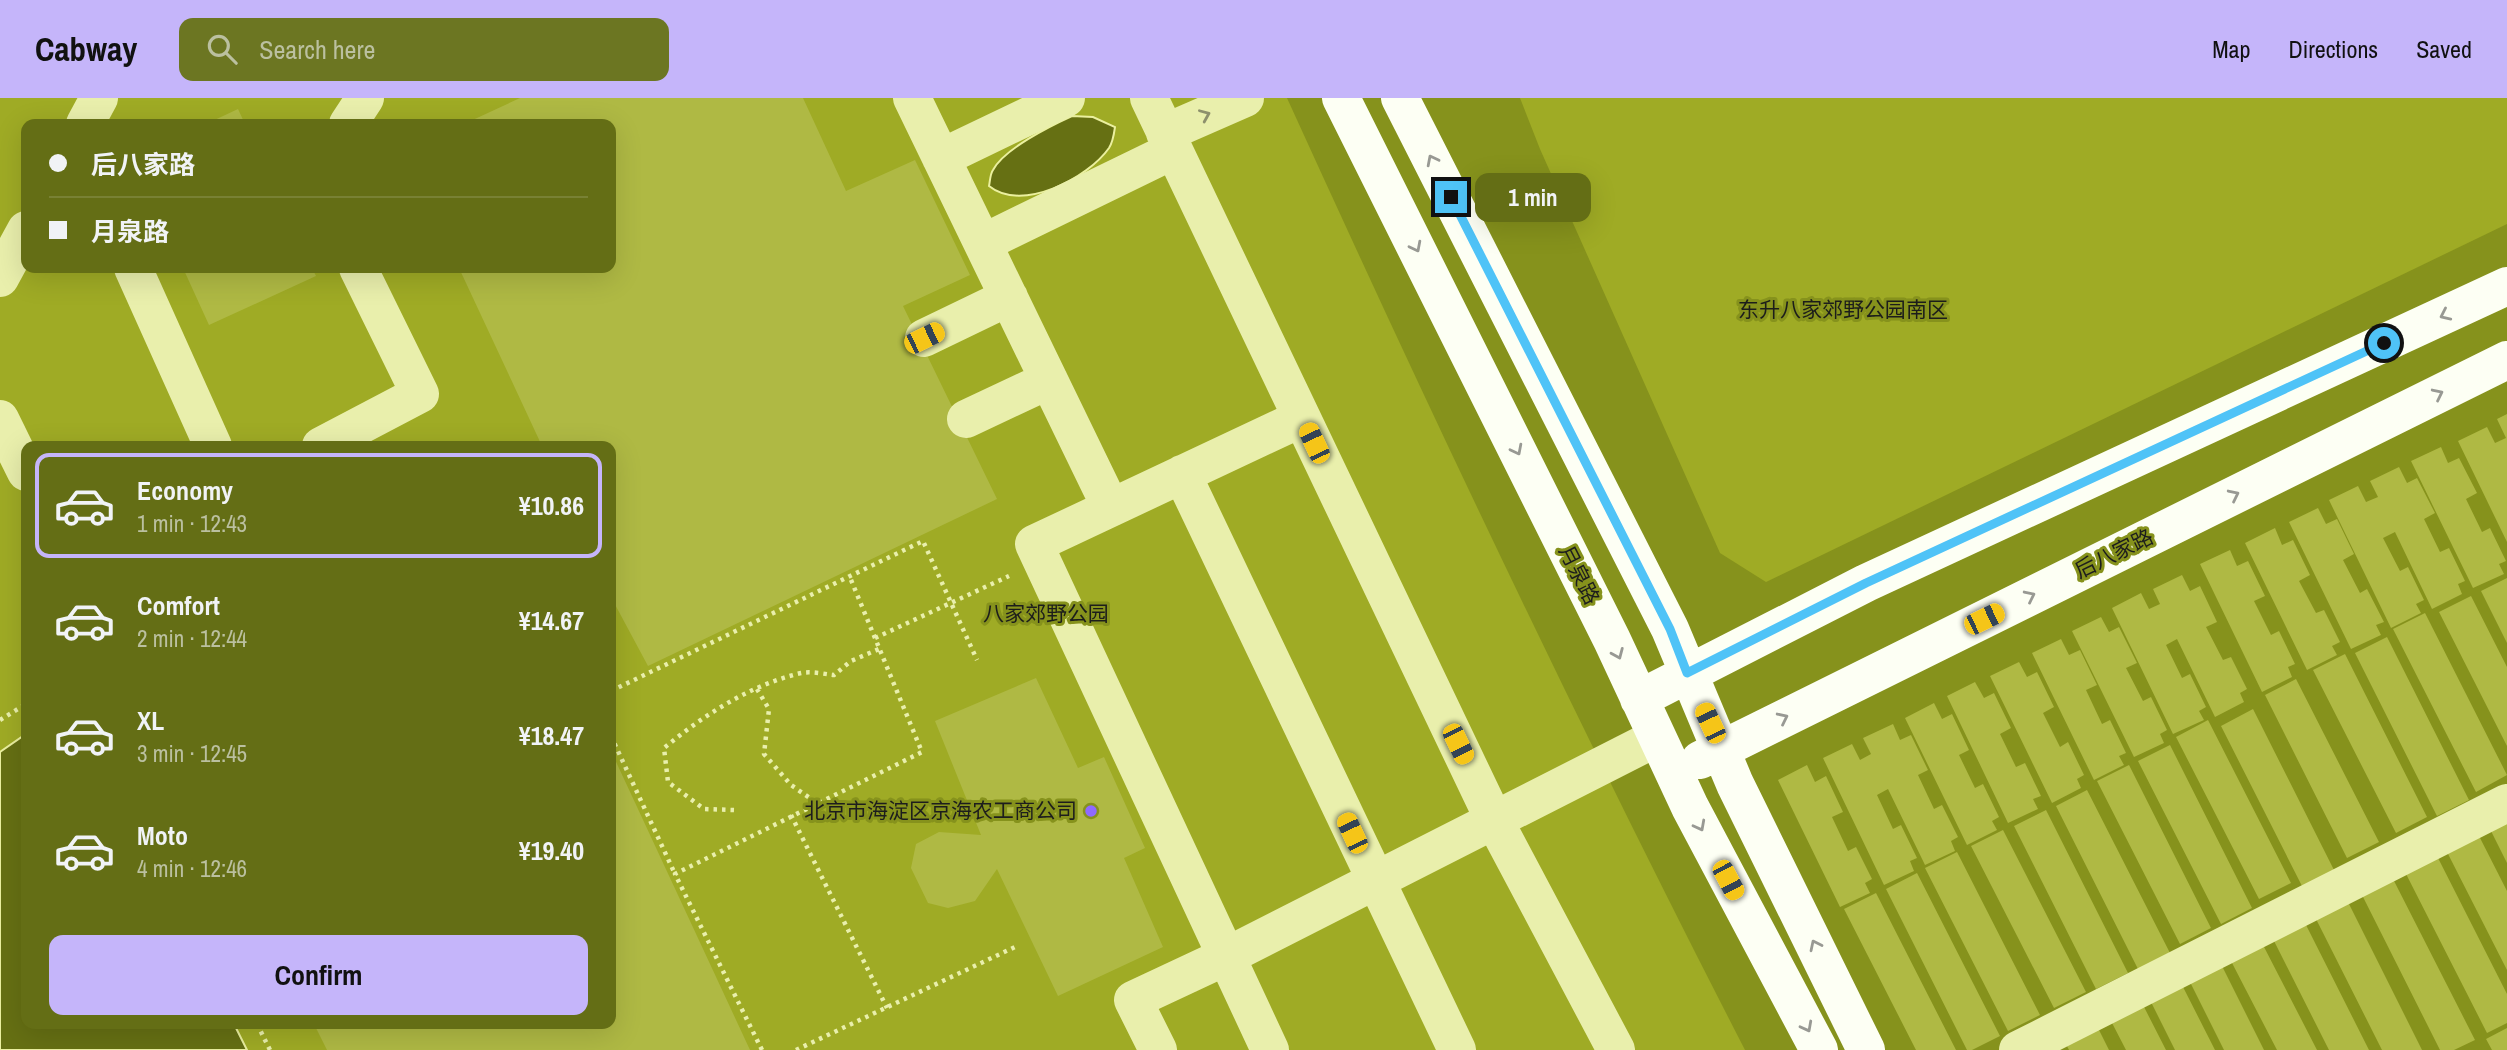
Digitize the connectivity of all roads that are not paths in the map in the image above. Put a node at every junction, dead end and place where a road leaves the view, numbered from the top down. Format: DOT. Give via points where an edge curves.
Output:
graph roads {
  1 [pos="99,98"];
  2 [pos="365,98"];
  3 [pos="912,98"];
  4 [pos="1066,98"];
  5 [pos="1149,98"];
  6 [pos="1245,98"];
  7 [pos="1341,98"];
  8 [pos="1401,98"];
  9 [pos="88,119"];
  10 [pos="351,119"];
  11 [pos="1170,141"];
  12 [pos="941,158"];
  13 [pos="21,239"];
  14 [pos="983,243"];
  15 [pos="135,273"];
  16 [pos="360,273"];
  17 [pos="0,278"];
  18 [pos="2507,286"];
  19 [pos="1009,297"];
  20 [pos="924,338"];
  21 [pos="2507,360"];
  22 [pos="1049,380"];
  23 [pos="1302,418"];
  24 [pos="0,419"];
  25 [pos="966,419"];
  26 [pos="211,441"];
  27 [pos="331,441"];
  28 [pos="21,462"];
  29 [pos="1182,474"];
  30 [pos="1111,508"];
  31 [pos="1687,673"];
  32 [pos="1639,699"];
  33 [pos="1656,738"];
  34 [pos="1721,749"];
  35 [pos="1674,773"];
  36 [pos="2507,803"];
  37 [pos="1494,820"];
  38 [pos="1375,881"];
  39 [pos="1227,956"];
  40 [pos="1614,1049"];
  41 [pos="1158,1050"];
  42 [pos="1270,1050"];
  43 [pos="1457,1050"];
  44 [pos="1819,1050"];
  45 [pos="1866,1050"];
  46 [pos="2018,1050"];
  1 -- 9 [label="street"];
  2 -- 10 [label="street"];
  3 -- 12 [label="street"];
  4 -- 12 [label="street"];
  5 -- 11 [label="street"];
  11 -- 6 [label="street, one-way"];
  7 -- 32 [label="main road, 月泉路, one-way"];
  31 -- 8 [label="main road, one-way" via="1664,617"];
  11 -- 14 [label="street"];
  11 -- 23 [label="street"];
  12 -- 14 [label="street"];
  13 -- 17 [label="street"];
  14 -- 19 [label="street"];
  15 -- 26 [label="street"];
  16 -- 27 [label="street" via="420,394"];
  18 -- 31 [label="main road, one-way" via="1866,583"];
  19 -- 20 [label="street"];
  19 -- 22 [label="street"];
  34 -- 21 [label="main road, 后八家路, one-way"];
  22 -- 25 [label="street"];
  22 -- 30 [label="street"];
  23 -- 29 [label="street"];
  23 -- 37 [label="street"];
  24 -- 28 [label="street"];
  29 -- 30 [label="street"];
  29 -- 38 [label="street"];
  30 -- 39 [label="street" via="1034,544"];
  31 -- 32 [label="main road"];
  31 -- 34 [label="main road"];
  32 -- 33 [label="main road, 月泉路"];
  33 -- 35 [label="main road, 月泉路"];
  33 -- 37 [label="street"];
  34 -- 35 [label="main road, 后八家路"];
  45 -- 34 [label="main road, one-way"];
  35 -- 44 [label="main road, 月泉路, one-way"];
  36 -- 46 [label="street"];
  37 -- 38 [label="street"];
  37 -- 40 [label="street"];
  38 -- 39 [label="street"];
  38 -- 43 [label="street"];
  39 -- 41 [label="street" via="1133,1000"];
  39 -- 42 [label="street"];
}
